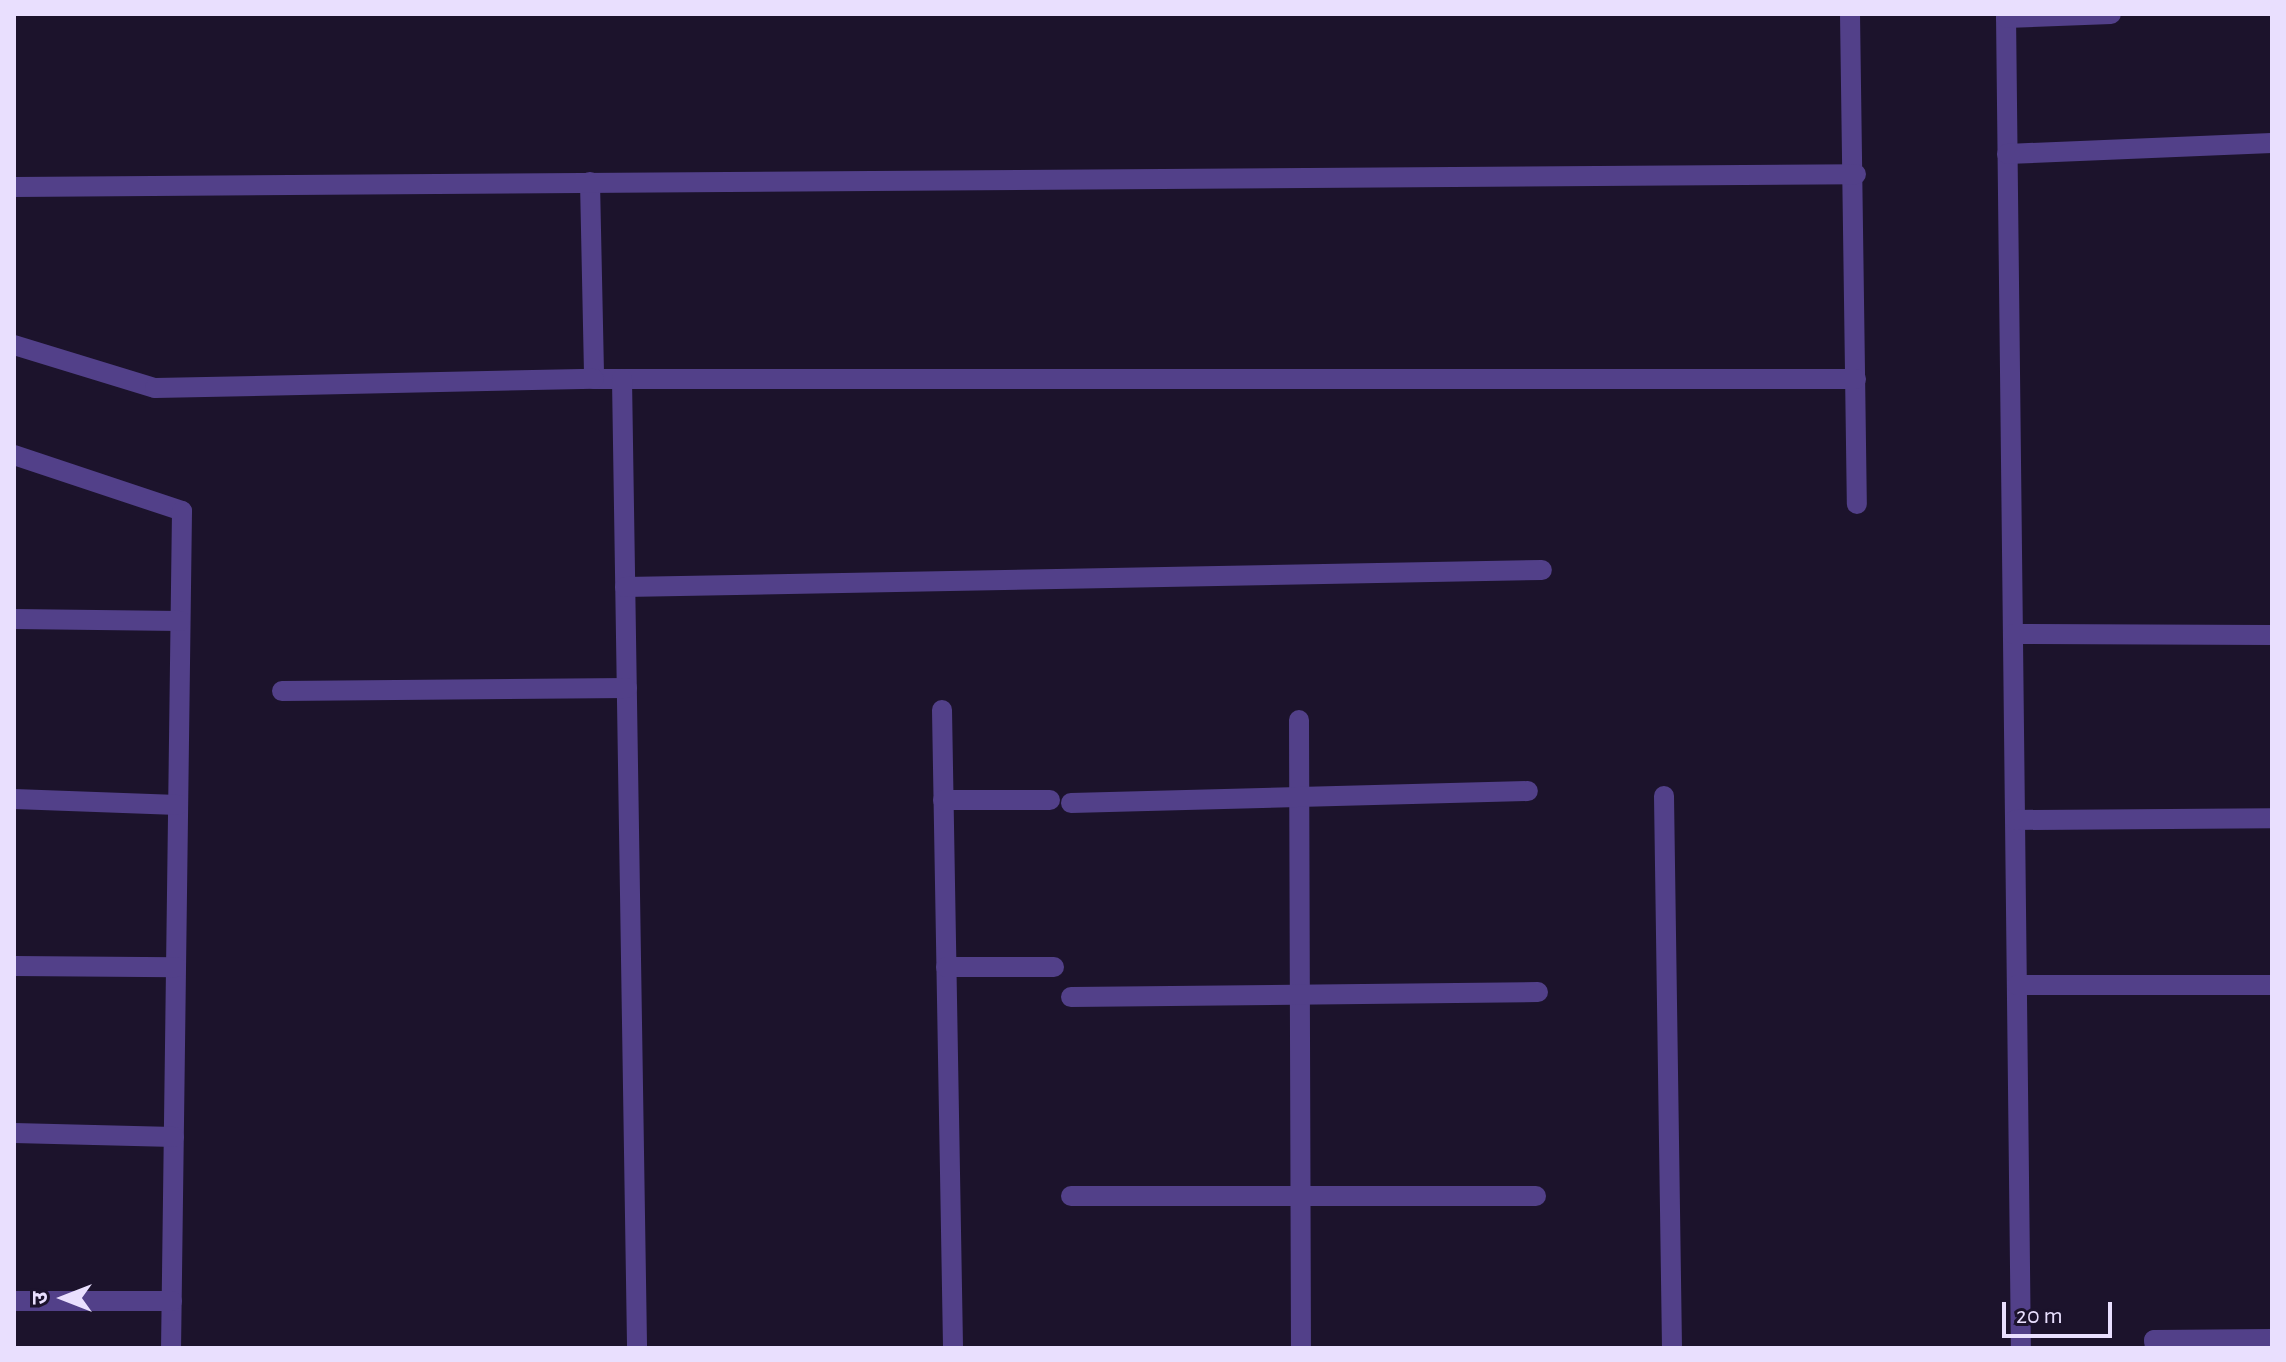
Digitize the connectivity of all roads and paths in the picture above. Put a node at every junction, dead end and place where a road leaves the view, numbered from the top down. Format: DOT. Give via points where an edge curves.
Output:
graph roads {
  1 [pos="1850,14"];
  2 [pos="2111,14"];
  3 [pos="2006,16"];
  4 [pos="2272,143"];
  5 [pos="2007,154"];
  6 [pos="1856,174"];
  7 [pos="590,182"];
  8 [pos="14,187"];
  9 [pos="14,345"];
  10 [pos="594,379"];
  11 [pos="622,379"];
  12 [pos="1856,379"];
  13 [pos="14,455"];
  14 [pos="1857,504"];
  15 [pos="1542,570"];
  16 [pos="625,587"];
  17 [pos="14,619"];
  18 [pos="180,621"];
  19 [pos="2013,634"];
  20 [pos="2272,635"];
  21 [pos="627,688"];
  22 [pos="282,691"];
  23 [pos="942,710"];
  24 [pos="1299,720"];
  25 [pos="1528,791"];
  26 [pos="1664,796"];
  27 [pos="1299,798"];
  28 [pos="14,799"];
  29 [pos="943,800"];
  30 [pos="178,805"];
  31 [pos="2272,818"];
  32 [pos="2015,820"];
  33 [pos="14,966"];
  34 [pos="176,967"];
  35 [pos="946,967"];
  36 [pos="1054,967"];
  37 [pos="2017,985"];
  38 [pos="2272,985"];
  39 [pos="1538,992"];
  40 [pos="1298,995"];
  41 [pos="1071,997"];
  42 [pos="14,1133"];
  43 [pos="174,1137"];
  44 [pos="1297,1194"];
  45 [pos="1071,1196"];
  46 [pos="1536,1196"];
  47 [pos="14,1301"];
  48 [pos="172,1301"];
  49 [pos="2272,1339"];
  50 [pos="171,1348"];
  51 [pos="637,1348"];
  52 [pos="953,1348"];
  53 [pos="1301,1348"];
  54 [pos="1672,1348"];
  55 [pos="2021,1348"];
  56 [pos="2155,1348"];
  1 -- 6 [label="street"];
  2 -- 3 [label="street"];
  3 -- 5 [label="street"];
  4 -- 5 [label="street"];
  5 -- 19 [label="street"];
  6 -- 7 [label="street"];
  6 -- 12 [label="street"];
  7 -- 8 [label="street"];
  7 -- 10 [label="street"];
  9 -- 10 [label="street" via="155,388"];
  10 -- 11 [label="street"];
  11 -- 12 [label="street"];
  11 -- 16 [label="street"];
  12 -- 14 [label="street"];
  13 -- 18 [label="street" via="182,511"];
  15 -- 16 [label="street"];
  16 -- 21 [label="street"];
  17 -- 18 [label="street"];
  18 -- 30 [label="street"];
  19 -- 20 [label="street"];
  19 -- 32 [label="street"];
  21 -- 22 [label="street"];
  21 -- 51 [label="street"];
  23 -- 29 [label="street"];
  24 -- 27 [label="street"];
  25 -- 27 [label="street"];
  26 -- 54 [label="street"];
  27 -- 29 [label="street"];
  27 -- 40 [label="street"];
  28 -- 30 [label="street"];
  29 -- 35 [label="street"];
  30 -- 34 [label="street"];
  31 -- 32 [label="street"];
  32 -- 37 [label="street"];
  33 -- 34 [label="street"];
  34 -- 43 [label="street"];
  35 -- 36 [label="street"];
  35 -- 52 [label="street"];
  37 -- 38 [label="street"];
  37 -- 55 [label="street"];
  39 -- 40 [label="street"];
  40 -- 41 [label="street"];
  40 -- 44 [label="street"];
  42 -- 43 [label="street"];
  43 -- 48 [label="street"];
  44 -- 45 [label="street"];
  44 -- 46 [label="street"];
  44 -- 53 [label="street"];
  47 -- 48 [label="street"];
  48 -- 50 [label="street"];
  49 -- 56 [label="street" via="2154,1340"];
}
